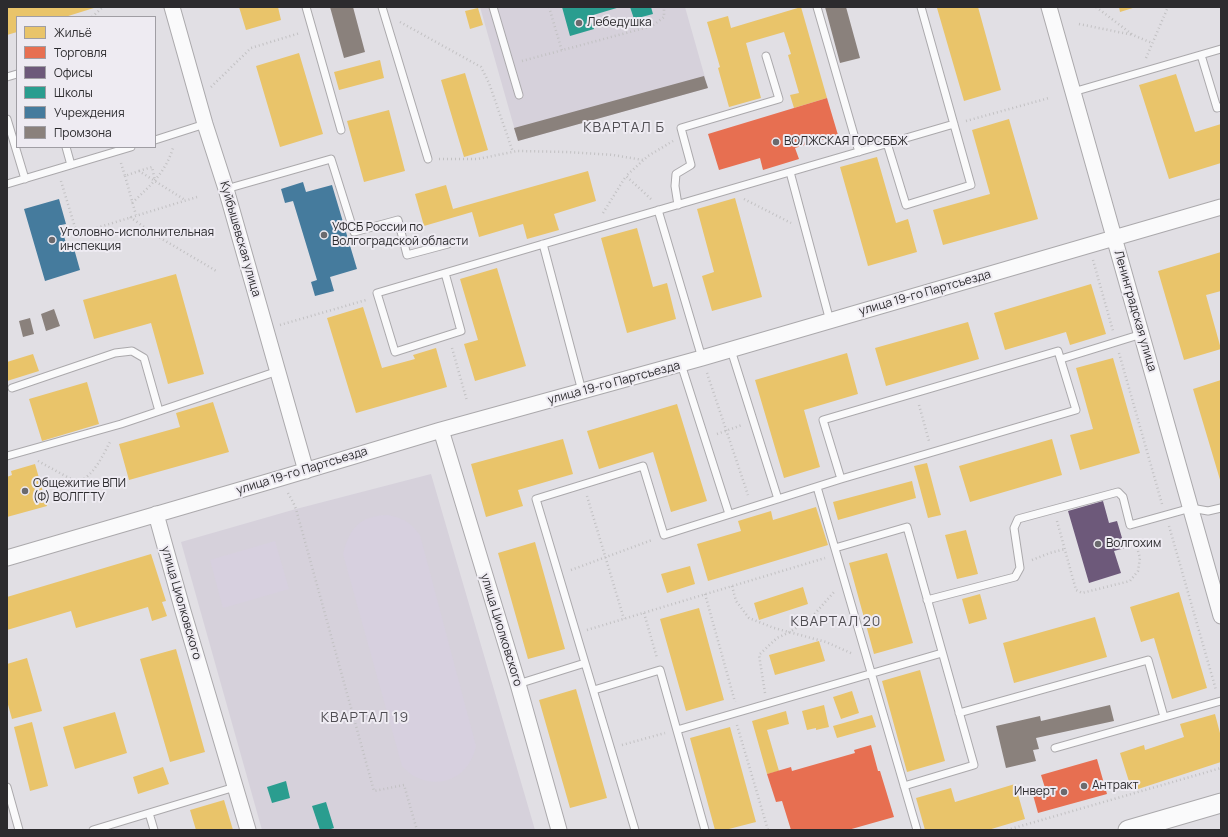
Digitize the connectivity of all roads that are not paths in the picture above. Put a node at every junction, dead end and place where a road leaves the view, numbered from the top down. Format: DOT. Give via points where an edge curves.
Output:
graph roads {
  1 [pos="172,7"];
  2 [pos="306,7"];
  3 [pos="493,7"];
  4 [pos="818,7"];
  5 [pos="921,7"];
  6 [pos="1049,7"];
  7 [pos="383,10"];
  8 [pos="1221,49"];
  9 [pos="1201,55"];
  10 [pos="766,56"];
  11 [pos="1073,92"];
  12 [pos="519,95"];
  13 [pos="1221,107"];
  14 [pos="7,119"];
  15 [pos="206,124"];
  16 [pos="954,124"];
  17 [pos="341,130"];
  18 [pos="156,140"];
  19 [pos="887,143"];
  20 [pos="66,148"];
  21 [pos="128,148"];
  22 [pos="859,152"];
  23 [pos="428,159"];
  24 [pos="71,165"];
  25 [pos="790,172"];
  26 [pos="25,179"];
  27 [pos="7,184"];
  28 [pos="226,189"];
  29 [pos="678,205"];
  30 [pos="1221,207"];
  31 [pos="660,210"];
  32 [pos="1114,238"];
  33 [pos="448,244"];
  34 [pos="543,244"];
  35 [pos="444,273"];
  36 [pos="830,321"];
  37 [pos="1142,334"];
  38 [pos="731,350"];
  39 [pos="702,358"];
  40 [pos="1061,359"];
  41 [pos="683,370"];
  42 [pos="278,371"];
  43 [pos="12,388"];
  44 [pos="582,392"];
  45 [pos="159,411"];
  46 [pos="441,430"];
  47 [pos="7,456"];
  48 [pos="306,471"];
  49 [pos="841,479"];
  50 [pos="817,487"];
  51 [pos="778,499"];
  52 [pos="1191,508"];
  53 [pos="1221,508"];
  54 [pos="156,514"];
  55 [pos="729,514"];
  56 [pos="836,551"];
  57 [pos="7,558"];
  58 [pos="927,600"];
  59 [pos="1221,616"];
  60 [pos="942,653"];
  61 [pos="586,663"];
  62 [pos="871,673"];
  63 [pos="518,684"];
  64 [pos="594,690"];
  65 [pos="1220,701"];
  66 [pos="959,713"];
  67 [pos="1164,717"];
  68 [pos="677,730"];
  69 [pos="1055,748"];
  70 [pos="904,786"];
  71 [pos="7,787"];
  72 [pos="235,787"];
  73 [pos="1221,803"];
  74 [pos="149,814"];
  75 [pos="19,830"];
  76 [pos="93,830"];
  77 [pos="154,830"];
  78 [pos="248,830"];
  79 [pos="560,830"];
  80 [pos="635,830"];
  81 [pos="705,830"];
  82 [pos="917,830"];
  83 [pos="1128,830"];
  1 -- 15 [label="street, Куйбышевская улица"];
  2 -- 17 [label="lane"];
  3 -- 12 [label="lane"];
  4 -- 22 [label="lane"];
  5 -- 16 [label="lane"];
  6 -- 11 [label="street, Ленинградская улица"];
  7 -- 23 [label="lane"];
  8 -- 9 [label="lane"];
  9 -- 11 [label="lane"];
  9 -- 13 [label="lane" via="1217,108"];
  10 -- 29 [label="lane" via="779,99 681,128 691,165 676,174"];
  11 -- 32 [label="street, Ленинградская улица"];
  14 -- 26 [label="lane"];
  15 -- 18 [label="lane"];
  15 -- 28 [label="street, Куйбышевская улица"];
  16 -- 19 [label="lane"];
  16 -- 19 [label="lane" via="971,185 906,205"];
  19 -- 22 [label="lane"];
  20 -- 24 [label="lane"];
  21 -- 24 [label="lane"];
  22 -- 25 [label="lane"];
  24 -- 26 [label="lane"];
  25 -- 29 [label="lane"];
  25 -- 36 [label="lane"];
  26 -- 27 [label="lane"];
  28 -- 33 [label="lane" via="331,159 354,232 398,220 407,256"];
  28 -- 42 [label="street, Куйбышевская улица"];
  29 -- 31 [label="lane"];
  30 -- 32 [label="street, улица 19-го Партсъезда"];
  31 -- 34 [label="lane"];
  31 -- 39 [label="lane"];
  32 -- 36 [label="street, улица 19-го Партсъезда"];
  32 -- 37 [label="street, Ленинградская улица"];
  34 -- 35 [label="lane"];
  34 -- 44 [label="lane"];
  35 -- 35 [label="lane" via="461,332 395,352 377,293"];
  36 -- 38 [label="street, улица 19-го Партсъезда"];
  37 -- 40 [label="lane"];
  37 -- 52 [label="street, Ленинградская улица"];
  38 -- 39 [label="street, улица 19-го Партсъезда"];
  38 -- 51 [label="lane"];
  39 -- 41 [label="street, улица 19-го Партсъезда"];
  40 -- 49 [label="lane" via="1076,410"];
  40 -- 49 [label="lane" via="1058,351 823,420"];
  41 -- 44 [label="street, улица 19-го Партсъезда"];
  41 -- 55 [label="lane"];
  42 -- 45 [label="lane"];
  42 -- 48 [label="street, Куйбышевская улица"];
  43 -- 45 [label="lane" via="115,353 132,351 144,358"];
  44 -- 46 [label="street, улица 19-го Партсъезда"];
  45 -- 47 [label="lane"];
  46 -- 48 [label="street, улица 19-го Партсъезда"];
  46 -- 63 [label="street, улица Циолковского"];
  48 -- 54 [label="street, улица 19-го Партсъезда"];
  49 -- 50 [label="lane"];
  50 -- 51 [label="lane"];
  50 -- 56 [label="lane"];
  51 -- 55 [label="lane"];
  52 -- 53 [label="lane" via="1208,511"];
  52 -- 58 [label="lane" via="1130,525 1123,498 1118,492 1018,519 1014,528 1020,568 1015,577"];
  52 -- 59 [label="street, Ленинградская улица"];
  54 -- 57 [label="street, улица 19-го Партсъезда"];
  54 -- 72 [label="street, улица Циолковского"];
  55 -- 61 [label="lane" via="664,535 643,466 536,498"];
  56 -- 58 [label="lane" via="907,527"];
  56 -- 62 [label="lane"];
  58 -- 60 [label="lane"];
  60 -- 62 [label="lane"];
  60 -- 66 [label="lane"];
  61 -- 63 [label="lane"];
  61 -- 64 [label="lane"];
  62 -- 68 [label="lane"];
  62 -- 70 [label="lane"];
  63 -- 79 [label="street, улица Циолковского"];
  64 -- 68 [label="lane" via="660,670"];
  64 -- 80 [label="lane"];
  65 -- 67 [label="lane"];
  66 -- 67 [label="lane" via="1148,660"];
  66 -- 70 [label="lane" via="974,765"];
  67 -- 69 [label="lane"];
  68 -- 81 [label="lane"];
  70 -- 82 [label="lane"];
  71 -- 75 [label="lane"];
  72 -- 74 [label="lane"];
  72 -- 78 [label="street, улица Циолковского"];
  73 -- 83 [label="street"];
  74 -- 76 [label="lane"];
  74 -- 77 [label="lane"];
}
